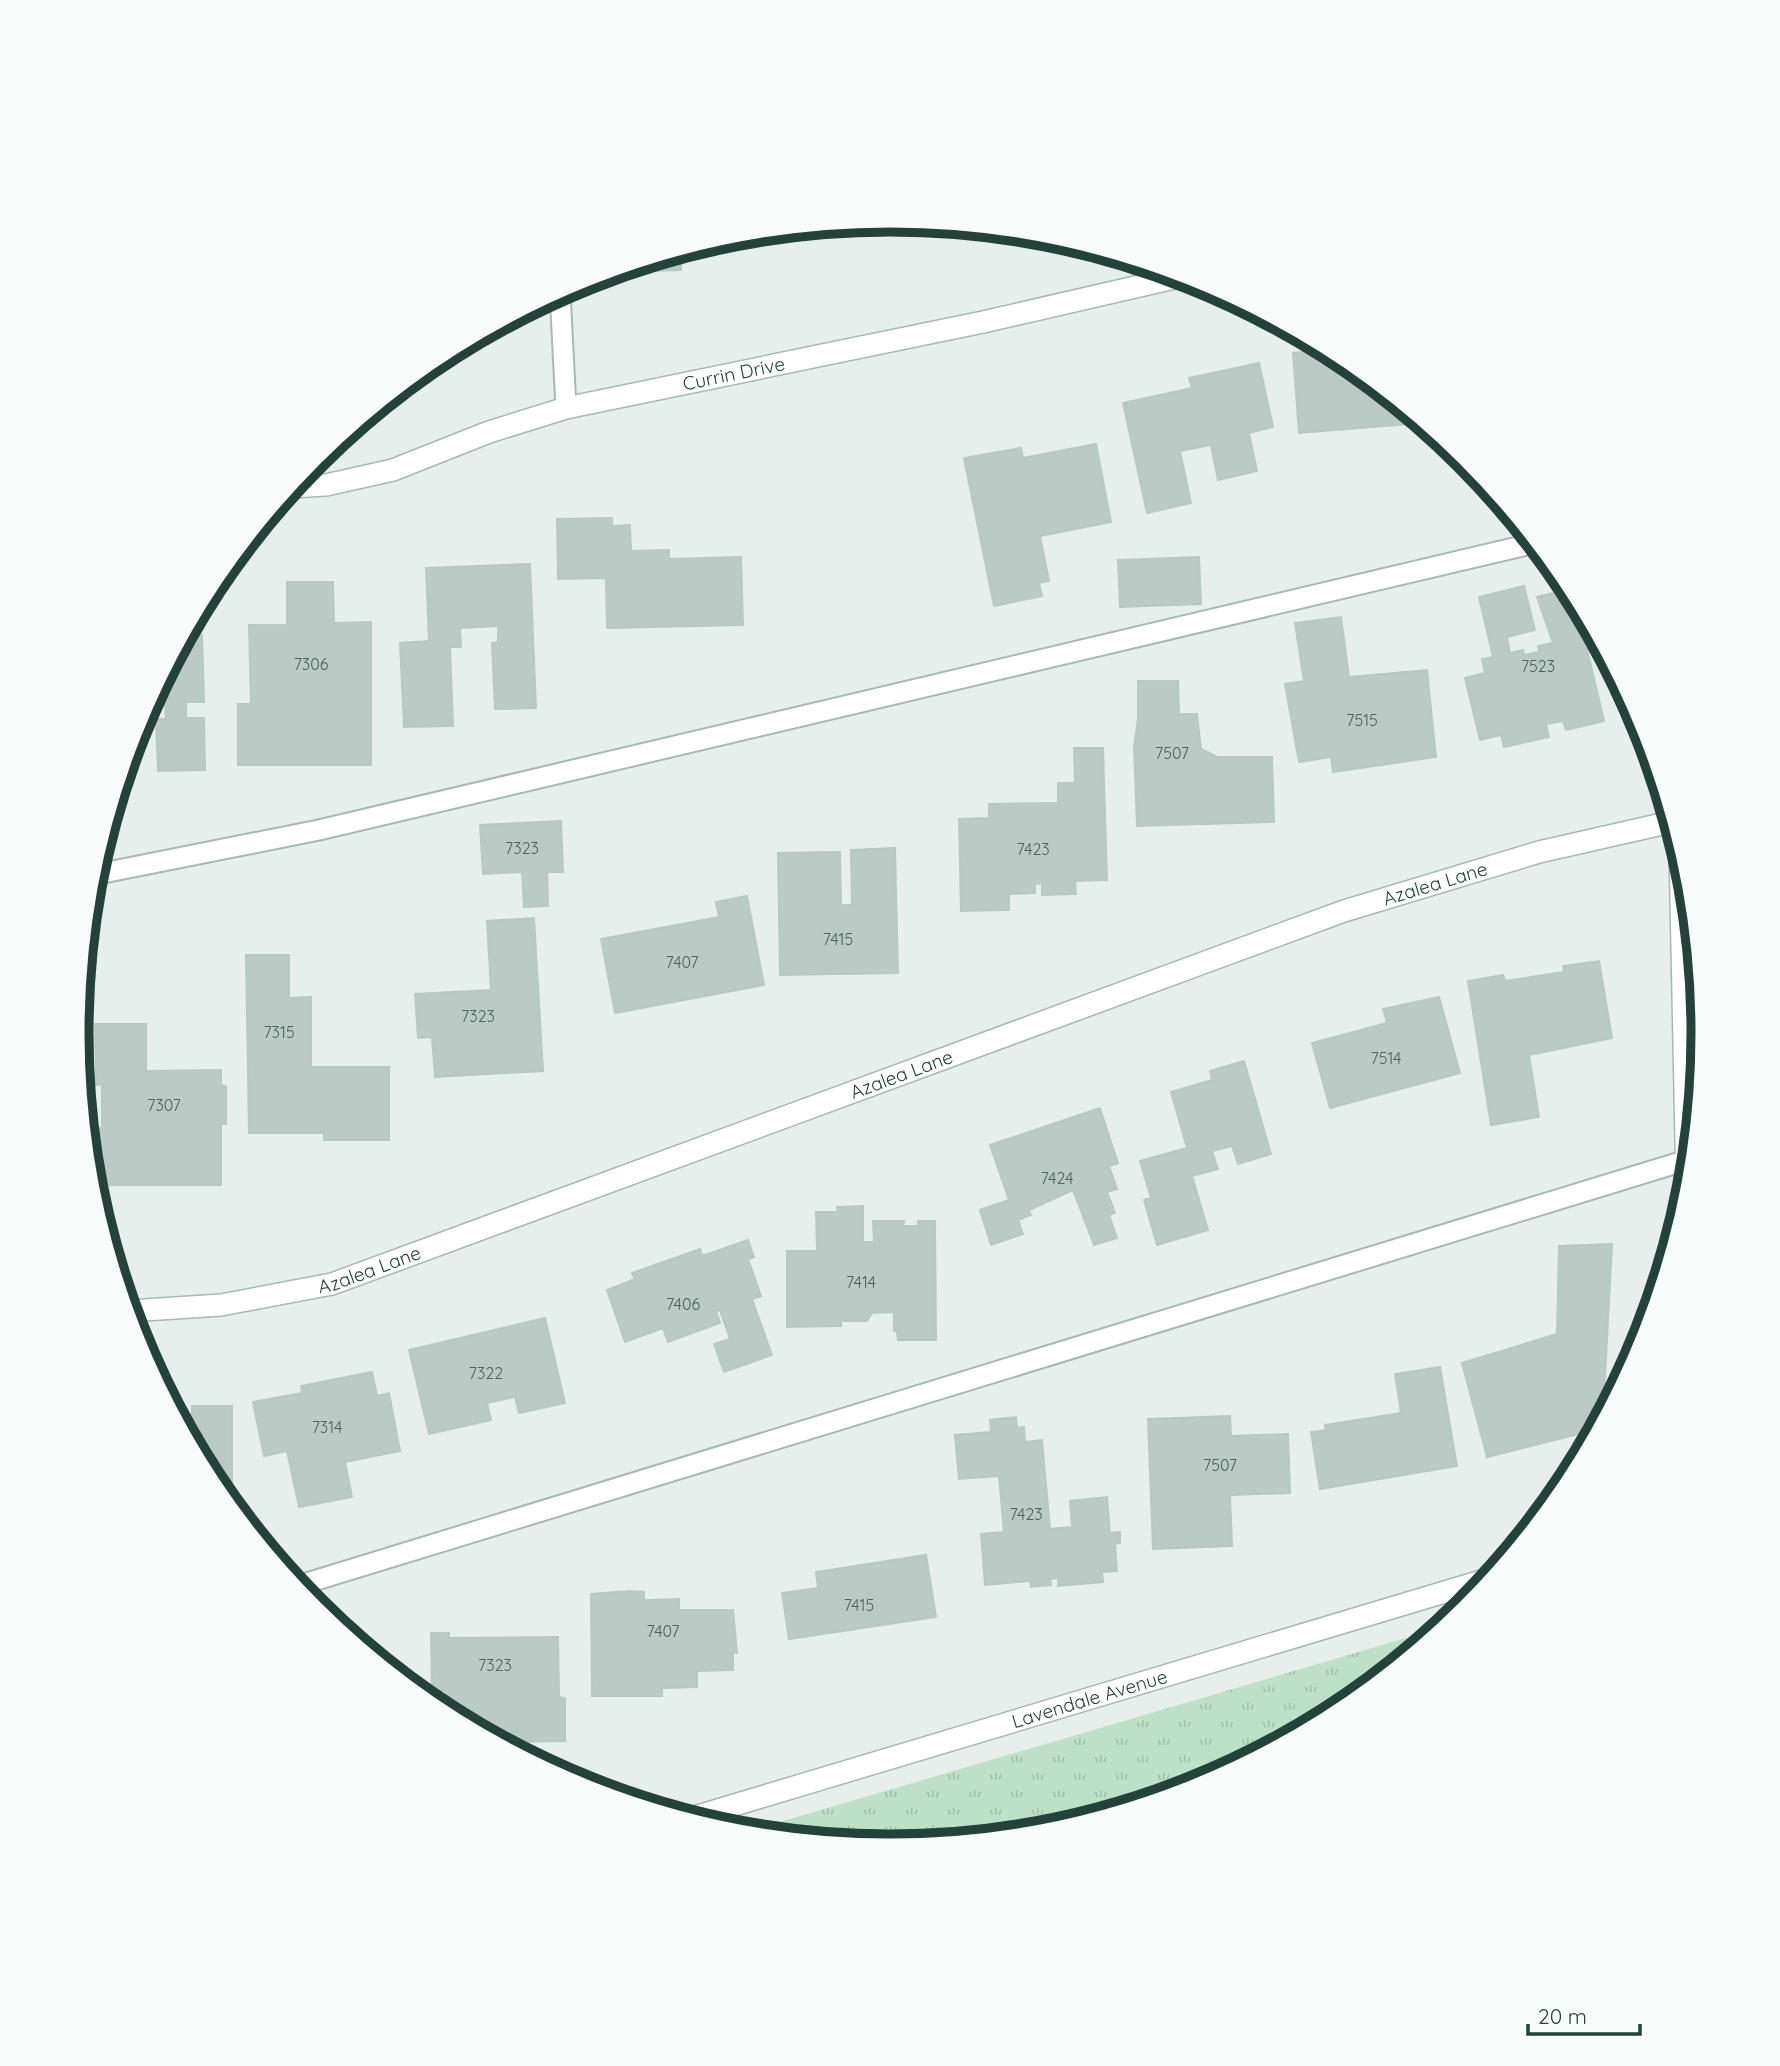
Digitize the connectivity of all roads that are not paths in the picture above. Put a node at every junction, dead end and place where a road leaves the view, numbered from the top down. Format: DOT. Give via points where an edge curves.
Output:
graph roads {
  1 [pos="1162,281"];
  2 [pos="561,304"];
  3 [pos="566,408"];
  4 [pos="306,486"];
  5 [pos="1525,546"];
  6 [pos="1662,823"];
  7 [pos="106,872"];
  8 [pos="1681,913"];
  9 [pos="1686,1117"];
  10 [pos="1680,1162"];
  11 [pos="139,1310"];
  12 [pos="308,1583"];
  13 [pos="1470,1584"];
  14 [pos="710,1812"];
  1 -- 3 [label="street, Currin Drive"];
  2 -- 3 [label="lane"];
  3 -- 4 [label="street, Currin Drive" via="393,470"];
  5 -- 7 [label="lane" via="319,830"];
  6 -- 11 [label="street, Azalea Lane" via="1539,852 1344,911 332,1284 221,1305"];
  8 -- 9 [label="street"];
  10 -- 12 [label="lane"];
  13 -- 14 [label="street, Lavendale Avenue"];
}
